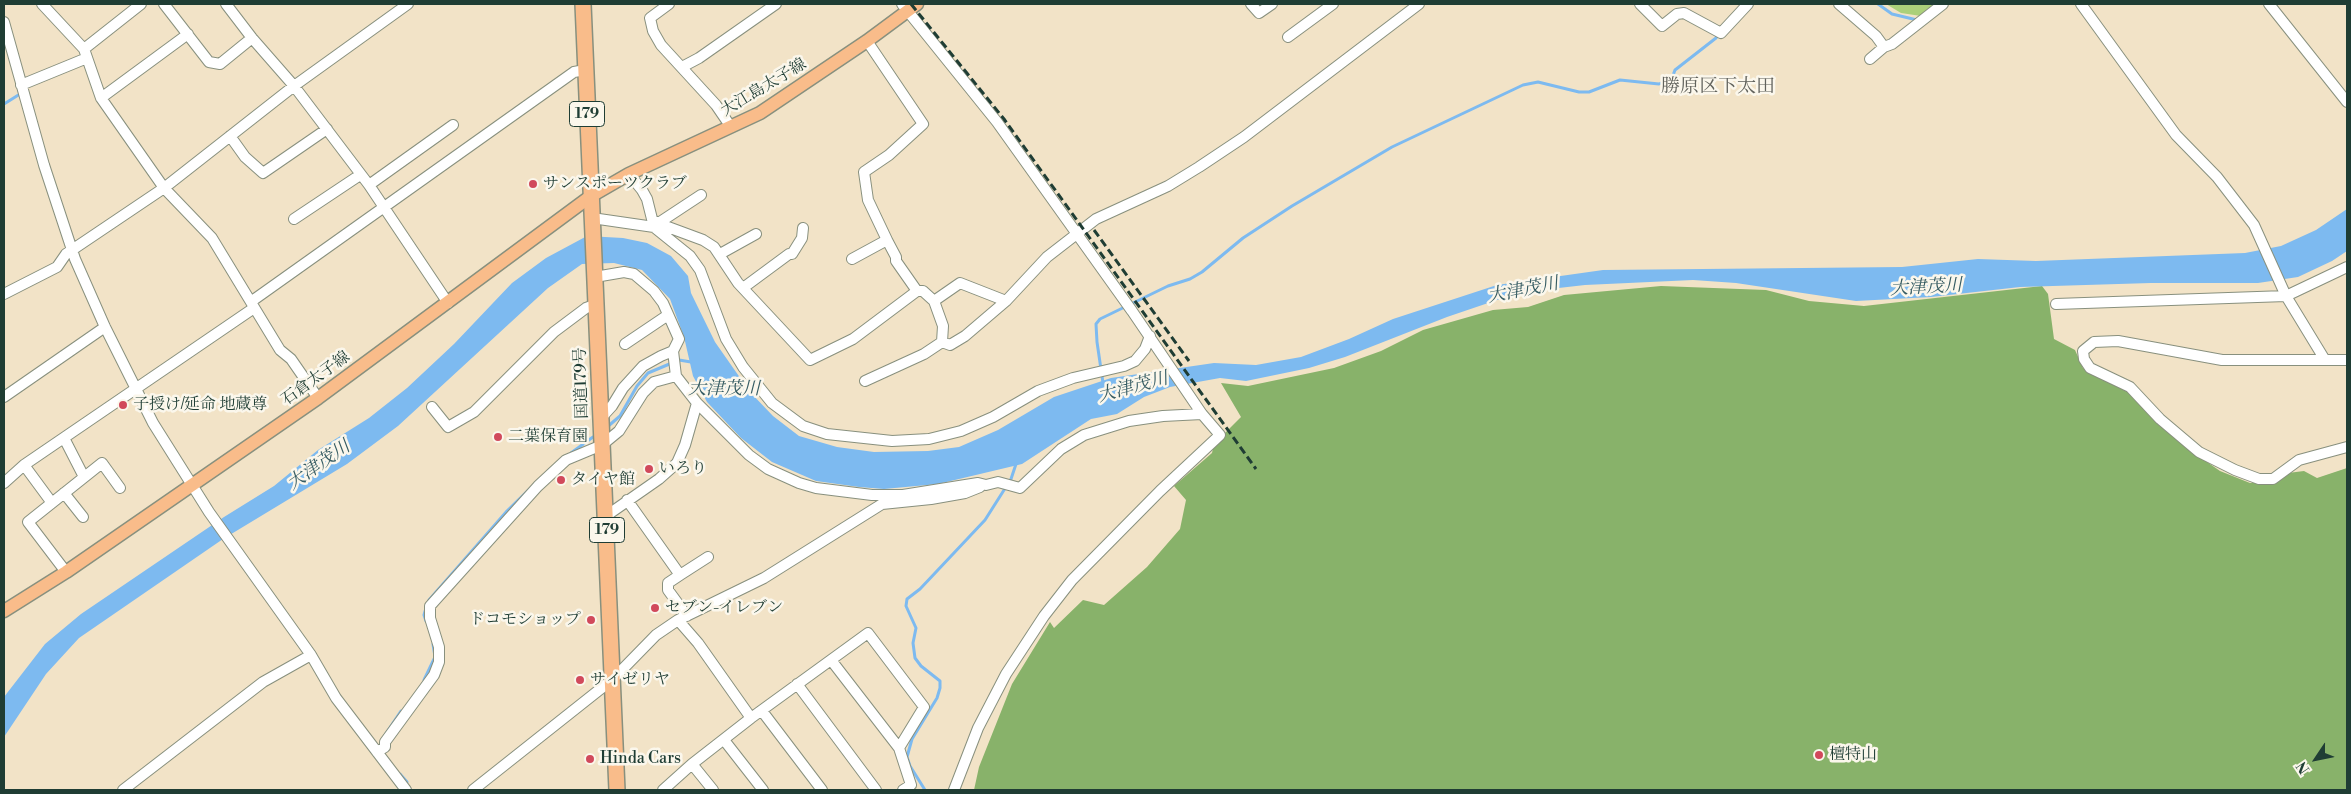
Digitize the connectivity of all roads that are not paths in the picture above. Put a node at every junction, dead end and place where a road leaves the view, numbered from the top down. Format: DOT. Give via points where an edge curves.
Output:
graph roads {
  1 [pos="42,4"];
  2 [pos="140,4"];
  3 [pos="164,4"];
  4 [pos="226,4"];
  5 [pos="408,4"];
  6 [pos="583,4"];
  7 [pos="668,4"];
  8 [pos="775,4"];
  9 [pos="1251,4"];
  10 [pos="1272,4"];
  11 [pos="1333,4"];
  12 [pos="1419,4"];
  13 [pos="1640,4"];
  14 [pos="1748,4"];
  15 [pos="1839,4"];
  16 [pos="1943,4"];
  17 [pos="2081,4"];
  18 [pos="2269,4"];
  19 [pos="909,6"];
  20 [pos="4,22"];
  21 [pos="188,34"];
  22 [pos="1288,37"];
  23 [pos="252,38"];
  24 [pos="867,42"];
  25 [pos="1884,47"];
  26 [pos="86,54"];
  27 [pos="1870,59"];
  28 [pos="682,67"];
  29 [pos="586,70"];
  30 [pos="21,85"];
  31 [pos="294,86"];
  32 [pos="101,98"];
  33 [pos="2347,102"];
  34 [pos="453,125"];
  35 [pos="731,128"];
  36 [pos="327,129"];
  37 [pos="230,136"];
  38 [pos="629,174"];
  39 [pos="360,175"];
  40 [pos="369,186"];
  41 [pos="164,188"];
  42 [pos="701,195"];
  43 [pos="591,196"];
  44 [pos="385,209"];
  45 [pos="294,220"];
  46 [pos="593,221"];
  47 [pos="655,225"];
  48 [pos="804,228"];
  49 [pos="1077,232"];
  50 [pos="756,234"];
  51 [pos="887,240"];
  52 [pos="72,250"];
  53 [pos="720,254"];
  54 [pos="852,259"];
  55 [pos="2347,267"];
  56 [pos="595,274"];
  57 [pos="743,288"];
  58 [pos="5,291"];
  59 [pos="917,291"];
  60 [pos="2286,296"];
  61 [pos="934,300"];
  62 [pos="1006,301"];
  63 [pos="448,303"];
  64 [pos="253,304"];
  65 [pos="597,304"];
  66 [pos="2056,304"];
  67 [pos="668,315"];
  68 [pos="105,327"];
  69 [pos="1150,336"];
  70 [pos="942,342"];
  71 [pos="626,344"];
  72 [pos="673,352"];
  73 [pos="2325,360"];
  74 [pos="2347,360"];
  75 [pos="676,376"];
  76 [pos="865,381"];
  77 [pos="135,388"];
  78 [pos="4,397"];
  79 [pos="318,398"];
  80 [pos="697,403"];
  81 [pos="432,407"];
  82 [pos="1202,414"];
  83 [pos="600,418"];
  84 [pos="64,438"];
  85 [pos="602,445"];
  86 [pos="2347,447"];
  87 [pos="24,465"];
  88 [pos="84,477"];
  89 [pos="4,483"];
  90 [pos="192,485"];
  91 [pos="986,485"];
  92 [pos="120,488"];
  93 [pos="64,493"];
  94 [pos="627,500"];
  95 [pos="52,503"];
  96 [pos="606,516"];
  97 [pos="82,517"];
  98 [pos="708,558"];
  99 [pos="66,572"];
  100 [pos="680,575"];
  101 [pos="4,611"];
  102 [pos="682,618"];
  103 [pos="311,655"];
  104 [pos="831,660"];
  105 [pos="613,679"];
  106 [pos="797,684"];
  107 [pos="762,711"];
  108 [pos="751,718"];
  109 [pos="724,740"];
  110 [pos="899,748"];
  111 [pos="381,750"];
  112 [pos="692,764"];
  113 [pos="123,790"];
  114 [pos="406,790"];
  115 [pos="473,790"];
  116 [pos="617,790"];
  117 [pos="663,790"];
  118 [pos="713,790"];
  119 [pos="763,790"];
  120 [pos="822,790"];
  121 [pos="876,790"];
  122 [pos="903,790"];
  123 [pos="954,790"];
  1 -- 26 [label="street"];
  2 -- 26 [label="street"];
  3 -- 21 [label="street"];
  4 -- 23 [label="street"];
  5 -- 31 [label="street"];
  6 -- 29 [label="highway, 国道179号 / 179"];
  7 -- 28 [label="street" via="650,18 662,45"];
  8 -- 28 [label="street" via="700,58"];
  9 -- 10 [label="street" via="1259,12"];
  11 -- 22 [label="street"];
  12 -- 49 [label="street" via="1229,147 1168,186 1096,219"];
  13 -- 14 [label="street" via="1662,26 1677,14 1684,13 1717,32"];
  15 -- 25 [label="street"];
  16 -- 25 [label="street"];
  17 -- 60 [label="street" via="2176,135 2228,191 2254,225"];
  18 -- 33 [label="street"];
  19 -- 24 [label="main road, 大江島太子線"];
  19 -- 49 [label="street"];
  20 -- 30 [label="street"];
  21 -- 23 [label="street" via="209,62 220,64"];
  21 -- 32 [label="street"];
  23 -- 31 [label="street"];
  24 -- 35 [label="main road, 大江島太子線" via="760,113"];
  24 -- 51 [label="street" via="923,124 889,155 864,172 868,200"];
  25 -- 27 [label="street"];
  26 -- 30 [label="street"];
  26 -- 32 [label="street"];
  28 -- 35 [label="street" via="716,105"];
  29 -- 43 [label="highway, 国道179号 / 179"];
  29 -- 44 [label="street" via="574,72"];
  30 -- 52 [label="street"];
  31 -- 36 [label="street"];
  31 -- 37 [label="street"];
  32 -- 41 [label="street"];
  34 -- 40 [label="street"];
  35 -- 38 [label="main road, 大江島太子線"];
  36 -- 37 [label="street" via="262,173 244,157"];
  36 -- 39 [label="street"];
  37 -- 41 [label="street"];
  38 -- 43 [label="main road, 大江島太子線"];
  38 -- 47 [label="street" via="647,199"];
  39 -- 40 [label="street"];
  39 -- 45 [label="street"];
  40 -- 44 [label="street"];
  41 -- 52 [label="street"];
  41 -- 64 [label="street" via="212,238"];
  42 -- 47 [label="street"];
  43 -- 46 [label="highway, 国道179号 / 179"];
  43 -- 63 [label="main road, 石倉太子線"];
  44 -- 63 [label="street"];
  44 -- 64 [label="street"];
  46 -- 47 [label="street"];
  46 -- 56 [label="highway, 国道179号 / 179"];
  47 -- 53 [label="street" via="703,240"];
  47 -- 69 [label="street" via="690,256 700,270 726,338 743,367 772,403 803,426 827,434 892,441 929,439 961,431 1038,391 1135,361"];
  48 -- 57 [label="street" via="792,254"];
  49 -- 62 [label="street" via="1047,257"];
  49 -- 69 [label="street"];
  50 -- 53 [label="street"];
  51 -- 54 [label="street"];
  51 -- 59 [label="street" via="896,261"];
  52 -- 58 [label="street" via="57,267"];
  52 -- 68 [label="street"];
  53 -- 57 [label="street"];
  55 -- 60 [label="street"];
  56 -- 65 [label="highway, 国道179号 / 179"];
  56 -- 67 [label="street" via="634,274 654,291"];
  57 -- 59 [label="street" via="810,360 854,338"];
  59 -- 61 [label="street"];
  60 -- 66 [label="street"];
  60 -- 73 [label="street"];
  61 -- 62 [label="street" via="960,283"];
  61 -- 70 [label="street" via="943,326"];
  62 -- 70 [label="street" via="950,345"];
  63 -- 79 [label="main road, 石倉太子線"];
  64 -- 77 [label="street"];
  64 -- 79 [label="street" via="280,350"];
  65 -- 81 [label="street" via="586,308 554,332 474,412 448,427"];
  65 -- 83 [label="highway, 国道179号 / 179"];
  67 -- 71 [label="street"];
  67 -- 72 [label="street" via="679,339"];
  68 -- 77 [label="street"];
  68 -- 78 [label="street"];
  69 -- 82 [label="street"];
  70 -- 76 [label="street" via="924,354"];
  72 -- 75 [label="street"];
  72 -- 83 [label="street" via="643,366"];
  73 -- 74 [label="street"];
  73 -- 86 [label="street" via="2222,360 2118,341 2094,342 2083,351 2090,368 2130,386 2199,452 2234,470 2259,479 2273,478 2300,460"];
  75 -- 80 [label="street"];
  75 -- 85 [label="street" via="654,382 643,393 620,431"];
  77 -- 84 [label="street"];
  77 -- 90 [label="street"];
  79 -- 90 [label="main road, 石倉太子線"];
  80 -- 91 [label="street" via="749,455 768,469 816,488 887,495 935,492 978,483"];
  80 -- 94 [label="street" via="677,462 659,479"];
  82 -- 91 [label="street" via="1129,421 1084,435 1061,449 1020,488 998,482"];
  82 -- 123 [label="street" via="1220,435 1072,580 1044,616 1006,674 978,728"];
  83 -- 85 [label="highway, 国道179号 / 179"];
  84 -- 87 [label="street"];
  84 -- 88 [label="street"];
  85 -- 96 [label="highway, 国道179号 / 179"];
  85 -- 111 [label="street" via="566,460 538,486 430,606 439,662 434,675"];
  87 -- 89 [label="street"];
  87 -- 95 [label="street"];
  88 -- 92 [label="street" via="102,463"];
  88 -- 93 [label="street"];
  90 -- 99 [label="main road, 石倉太子線"];
  90 -- 103 [label="street"];
  91 -- 102 [label="street" via="965,493 882,504 764,578"];
  93 -- 95 [label="street"];
  93 -- 97 [label="street"];
  94 -- 96 [label="street"];
  94 -- 100 [label="street"];
  95 -- 99 [label="street" via="28,522"];
  96 -- 105 [label="highway, 国道179号 / 179"];
  98 -- 100 [label="street"];
  99 -- 101 [label="main road, 石倉太子線"];
  100 -- 102 [label="street" via="668,584 668,590"];
  102 -- 105 [label="street" via="656,635"];
  102 -- 108 [label="street"];
  103 -- 111 [label="street" via="336,698"];
  103 -- 113 [label="street" via="263,682"];
  104 -- 106 [label="street"];
  104 -- 110 [label="street"];
  104 -- 110 [label="street" via="868,633 924,707"];
  105 -- 115 [label="street"];
  105 -- 116 [label="highway, 国道179号 / 179"];
  106 -- 107 [label="street"];
  106 -- 121 [label="street"];
  107 -- 108 [label="street"];
  107 -- 120 [label="street"];
  108 -- 109 [label="street"];
  109 -- 112 [label="street"];
  109 -- 119 [label="street"];
  110 -- 122 [label="street" via="911,785"];
  111 -- 114 [label="street"];
  112 -- 117 [label="street"];
  112 -- 118 [label="street"];
}
